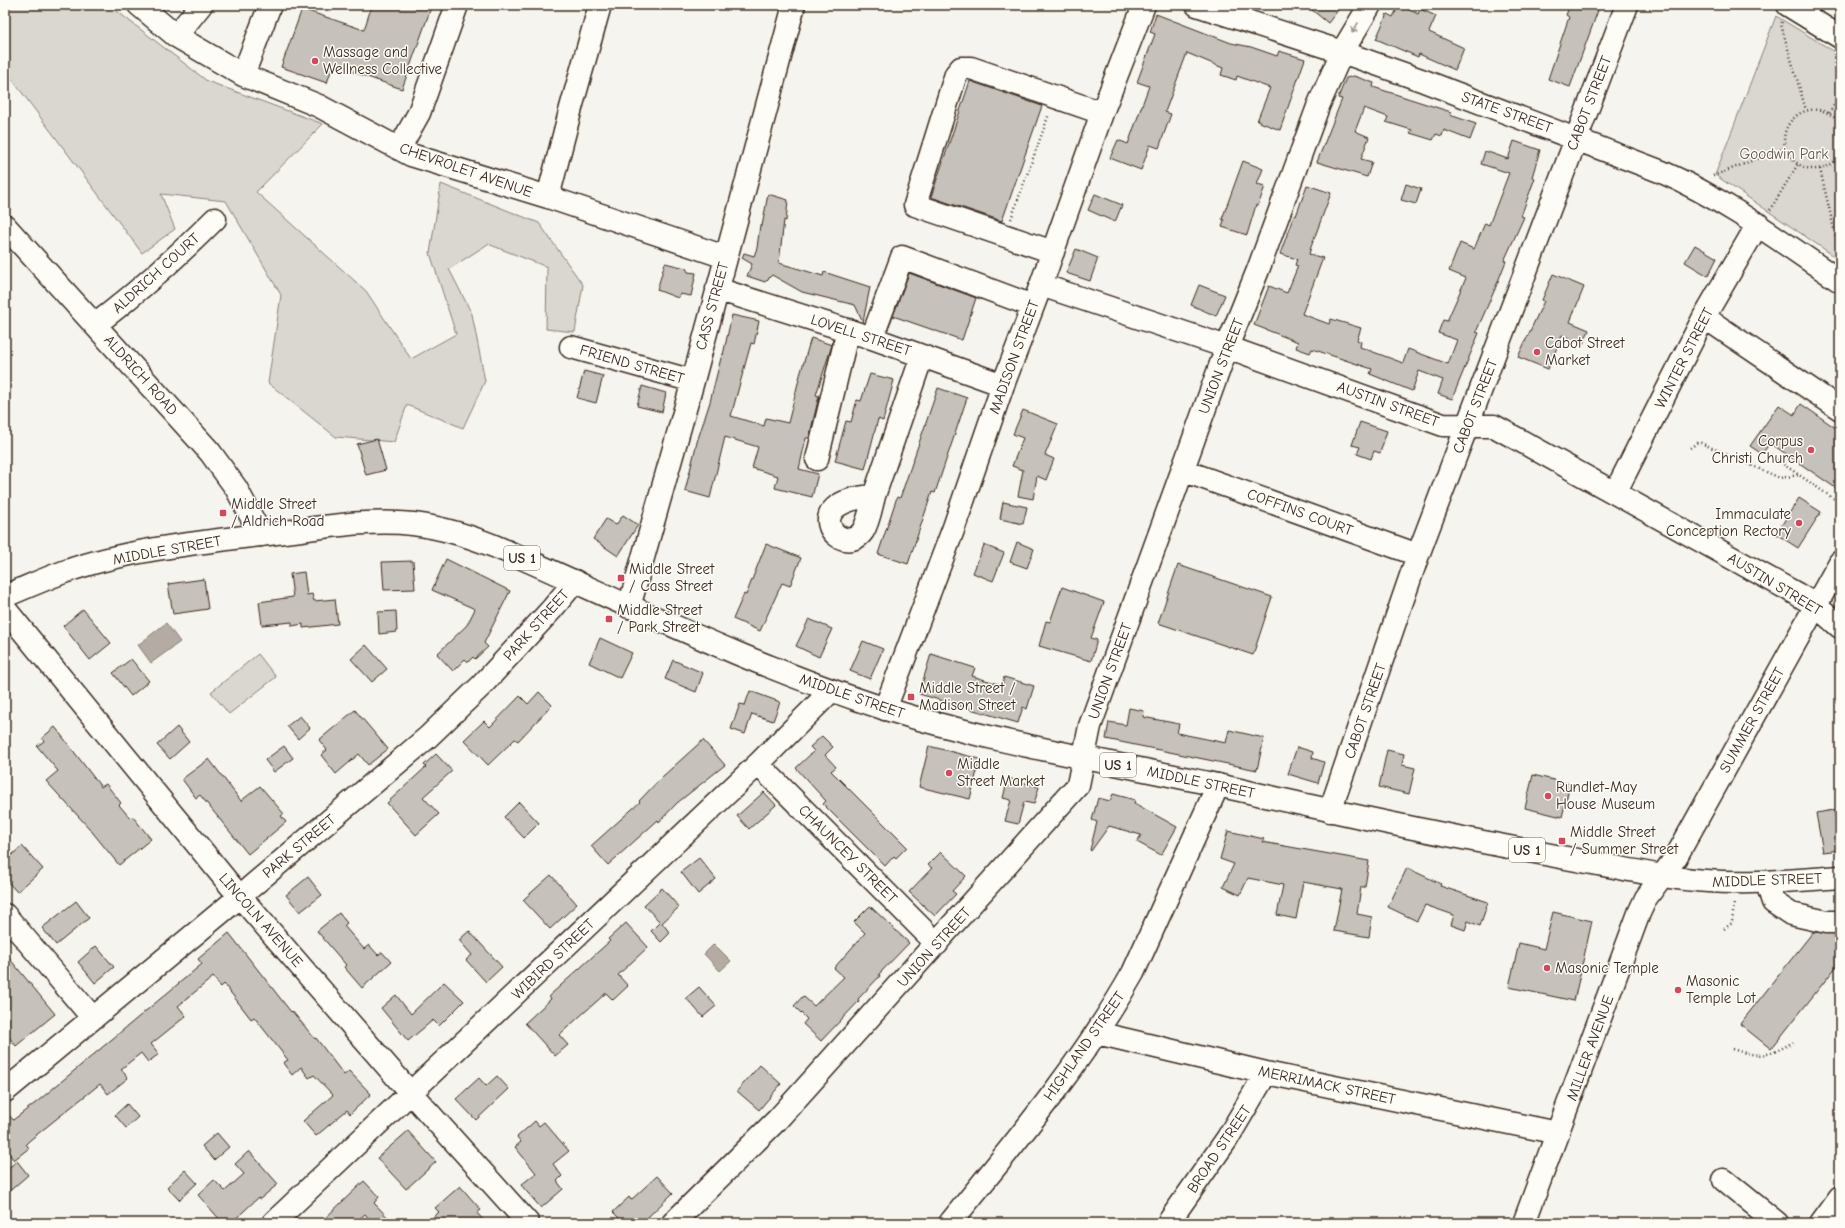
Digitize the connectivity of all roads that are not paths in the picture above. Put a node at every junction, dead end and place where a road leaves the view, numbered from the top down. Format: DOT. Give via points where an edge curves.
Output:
graph roads {
  1 [pos="139,5"];
  2 [pos="201,5"];
  3 [pos="270,5"];
  4 [pos="457,5"];
  5 [pos="600,5"];
  6 [pos="794,5"];
  7 [pos="1144,5"];
  8 [pos="1197,5"];
  9 [pos="1370,5"];
  10 [pos="1627,5"];
  11 [pos="1785,12"];
  12 [pos="176,36"];
  13 [pos="1840,37"];
  14 [pos="1342,52"];
  15 [pos="243,75"];
  16 [pos="1102,113"];
  17 [pos="1576,138"];
  18 [pos="399,149"];
  19 [pos="548,197"];
  20 [pos="215,219"];
  21 [pos="1763,219"];
  22 [pos="5,226"];
  23 [pos="1052,252"];
  24 [pos="726,257"];
  25 [pos="1840,281"];
  26 [pos="1041,285"];
  27 [pos="717,289"];
  28 [pos="1033,306"];
  29 [pos="1704,317"];
  30 [pos="95,325"];
  31 [pos="848,330"];
  32 [pos="872,338"];
  33 [pos="571,347"];
  34 [pos="1227,347"];
  35 [pos="922,356"];
  36 [pos="693,381"];
  37 [pos="1003,385"];
  38 [pos="1840,409"];
  39 [pos="1467,426"];
  40 [pos="817,459"];
  41 [pos="1182,470"];
  42 [pos="1615,493"];
  43 [pos="874,496"];
  44 [pos="261,535"];
  45 [pos="1418,555"];
  46 [pos="1840,562"];
  47 [pos="575,581"];
  48 [pos="5,596"];
  49 [pos="1815,606"];
  50 [pos="629,607"];
  51 [pos="5,609"];
  52 [pos="1840,627"];
  53 [pos="831,691"];
  54 [pos="885,709"];
  55 [pos="1083,758"];
  56 [pos="758,764"];
  57 [pos="1218,785"];
  58 [pos="1330,811"];
  59 [pos="1662,876"];
  60 [pos="1840,877"];
  61 [pos="1767,883"];
  62 [pos="240,896"];
  63 [pos="5,915"];
  64 [pos="1840,922"];
  65 [pos="937,944"];
  66 [pos="92,1017"];
  67 [pos="1097,1032"];
  68 [pos="1266,1073"];
  69 [pos="5,1091"];
  70 [pos="411,1094"];
  71 [pos="1558,1133"];
  72 [pos="1724,1180"];
  73 [pos="1840,1197"];
  74 [pos="273,1223"];
  75 [pos="528,1223"];
  76 [pos="673,1223"];
  77 [pos="950,1223"];
  78 [pos="1168,1223"];
  79 [pos="1524,1223"];
  80 [pos="1777,1223"];
  81 [pos="1821,1223"];
  1 -- 12 [label="street, CHEVROLET AVENUE"];
  2 -- 12 [label="street"];
  3 -- 15 [label="street"];
  4 -- 18 [label="street" via="416,119"];
  5 -- 19 [label="street"];
  6 -- 24 [label="street, CASS STREET"];
  7 -- 16 [label="street, MADISON STREET"];
  8 -- 14 [label="street, STATE STREET"];
  9 -- 14 [label="street, UNION STREET, one-way"];
  10 -- 17 [label="street, CABOT STREET"];
  11 -- 13 [label="street"];
  12 -- 15 [label="street, CHEVROLET AVENUE"];
  14 -- 17 [label="street, STATE STREET"];
  14 -- 34 [label="street, UNION STREET" via="1318,104 1258,270"];
  15 -- 18 [label="street, CHEVROLET AVENUE" via="319,106"];
  16 -- 23 [label="street, MADISON STREET"];
  16 -- 23 [label="street" via="972,68 961,68 956,74 915,205"];
  17 -- 21 [label="street, STATE STREET" via="1690,184"];
  17 -- 39 [label="street, CABOT STREET"];
  18 -- 19 [label="street, CHEVROLET AVENUE" via="423,159"];
  19 -- 24 [label="street, CHEVROLET AVENUE"];
  20 -- 30 [label="street, ALDRICH COURT" via="138,292"];
  21 -- 25 [label="street, STATE STREET"];
  21 -- 29 [label="street, WINTER STREET"];
  22 -- 30 [label="street, ALDRICH ROAD"];
  23 -- 26 [label="street, MADISON STREET"];
  24 -- 27 [label="street, CASS STREET"];
  26 -- 28 [label="street, MADISON STREET"];
  26 -- 34 [label="street, AUSTIN STREET"];
  27 -- 31 [label="street, LOVELL STREET"];
  27 -- 36 [label="street, CASS STREET"];
  28 -- 32 [label="street" via="902,257"];
  28 -- 37 [label="street, MADISON STREET"];
  29 -- 38 [label="street"];
  29 -- 42 [label="street, WINTER STREET"];
  30 -- 44 [label="street, ALDRICH ROAD" via="210,452 240,494"];
  31 -- 32 [label="street, LOVELL STREET"];
  31 -- 40 [label="street"];
  32 -- 35 [label="street, LOVELL STREET"];
  33 -- 36 [label="street, FRIEND STREET"];
  34 -- 39 [label="street, AUSTIN STREET" via="1443,425"];
  34 -- 41 [label="street, UNION STREET"];
  35 -- 37 [label="street, LOVELL STREET"];
  35 -- 43 [label="street"];
  36 -- 50 [label="street, CASS STREET"];
  37 -- 54 [label="street, MADISON STREET" via="953,530"];
  39 -- 42 [label="street, AUSTIN STREET" via="1494,426"];
  39 -- 45 [label="street, CABOT STREET"];
  41 -- 45 [label="street, COFFINS COURT"];
  41 -- 55 [label="street, UNION STREET" via="1090,726"];
  42 -- 49 [label="street, AUSTIN STREET"];
  44 -- 47 [label="street, MIDDLE STREET / US 1" via="371,524 412,524 470,536"];
  44 -- 48 [label="street, MIDDLE STREET / US 1" via="173,547 95,563 64,571"];
  45 -- 58 [label="street, CABOT STREET"];
  46 -- 49 [label="street, SUMMER STREET"];
  47 -- 50 [label="street, MIDDLE STREET / US 1"];
  47 -- 62 [label="street, PARK STREET" via="486,680 428,737"];
  49 -- 52 [label="street, AUSTIN STREET"];
  49 -- 59 [label="street, SUMMER STREET" via="1676,857"];
  50 -- 53 [label="street, MIDDLE STREET / US 1"];
  51 -- 62 [label="street, LINCOLN AVENUE"];
  53 -- 54 [label="street, MIDDLE STREET / US 1"];
  53 -- 56 [label="street, WIBIRD STREET"];
  54 -- 55 [label="street, MIDDLE STREET / US 1"];
  55 -- 57 [label="street, MIDDLE STREET / US 1"];
  55 -- 65 [label="street, UNION STREET" via="1078,786"];
  56 -- 65 [label="street, CHAUNCEY STREET"];
  56 -- 70 [label="street, WIBIRD STREET"];
  57 -- 58 [label="street, MIDDLE STREET / US 1"];
  57 -- 67 [label="street, HIGHLAND STREET" via="1133,973"];
  58 -- 59 [label="street, MIDDLE STREET / US 1"];
  59 -- 61 [label="street, MIDDLE STREET / US 1" via="1696,882"];
  59 -- 71 [label="street, MILLER AVENUE" via="1646,898"];
  60 -- 61 [label="street, MIDDLE STREET / US 1"];
  61 -- 64 [label="street" via="1773,902 1791,914 1827,922"];
  62 -- 66 [label="street, PARK STREET"];
  62 -- 70 [label="street, LINCOLN AVENUE"];
  63 -- 66 [label="street"];
  65 -- 76 [label="street, UNION STREET" via="777,1120"];
  66 -- 69 [label="street, PARK STREET"];
  67 -- 68 [label="street, MERRIMACK STREET"];
  67 -- 77 [label="street, HIGHLAND STREET"];
  68 -- 71 [label="street, MERRIMACK STREET"];
  68 -- 78 [label="street, BROAD STREET" via="1227,1139"];
  70 -- 74 [label="street, WIBIRD STREET"];
  70 -- 75 [label="street, LINCOLN AVENUE"];
  71 -- 79 [label="street, MILLER AVENUE"];
  72 -- 80 [label="street"];
  73 -- 81 [label="street"];
}
